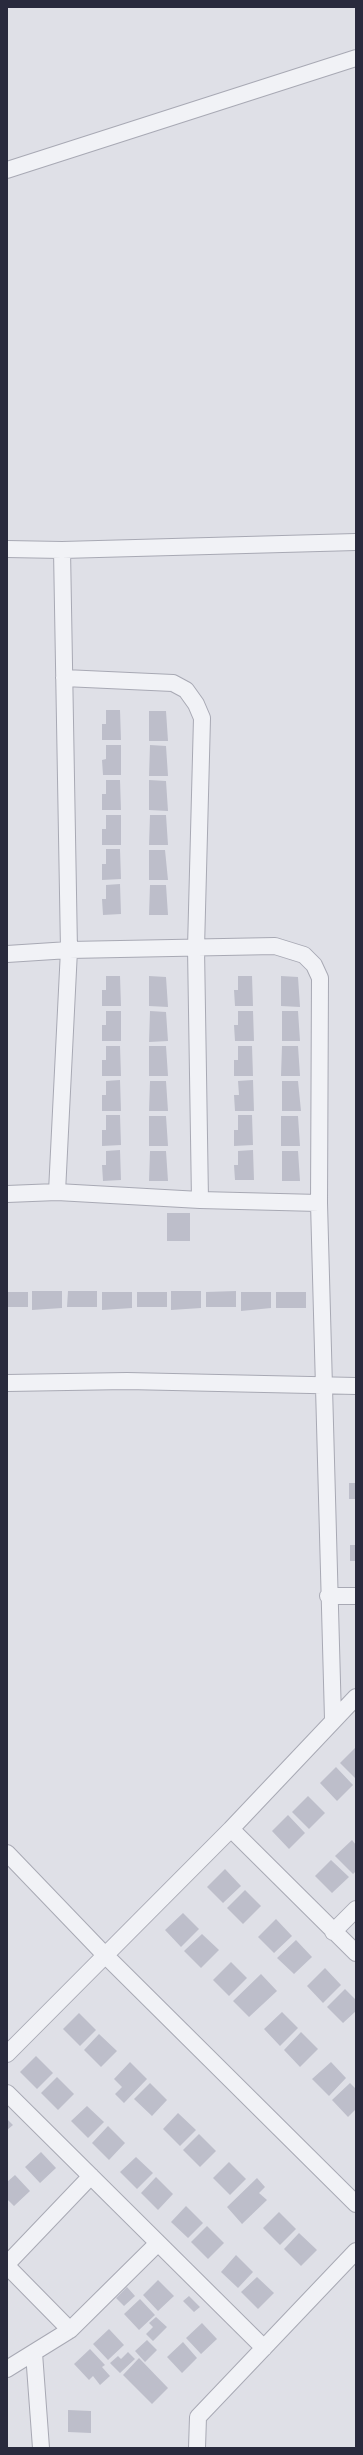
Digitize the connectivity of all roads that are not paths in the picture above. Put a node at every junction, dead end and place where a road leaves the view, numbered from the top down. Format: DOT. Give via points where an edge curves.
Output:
graph roads {
  1 [pos="356,58"];
  2 [pos="7,170"];
  3 [pos="356,542"];
  4 [pos="7,549"];
  5 [pos="62,550"];
  6 [pos="64,678"];
  7 [pos="196,948"];
  8 [pos="68,950"];
  9 [pos="7,954"];
  10 [pos="58,1192"];
  11 [pos="7,1194"];
  12 [pos="200,1200"];
  13 [pos="319,1203"];
  14 [pos="7,1383"];
  15 [pos="324,1385"];
  16 [pos="356,1386"];
  17 [pos="328,1596"];
  18 [pos="356,1596"];
  19 [pos="356,1697"];
  20 [pos="333,1719"];
  21 [pos="231,1829"];
  22 [pos="7,1853"];
  23 [pos="356,1909"];
  24 [pos="333,1932"];
  25 [pos="356,1953"];
  26 [pos="104,1954"];
  27 [pos="7,2054"];
  28 [pos="7,2093"];
  29 [pos="91,2176"];
  30 [pos="356,2204"];
  31 [pos="158,2243"];
  32 [pos="356,2251"];
  33 [pos="7,2265"];
  34 [pos="70,2330"];
  35 [pos="264,2348"];
  36 [pos="34,2353"];
  37 [pos="7,2369"];
  38 [pos="41,2448"];
  39 [pos="197,2448"];
  1 -- 2 [label="street"];
  3 -- 5 [label="street"];
  4 -- 5 [label="street"];
  5 -- 6 [label="street"];
  6 -- 7 [label="street" via="173,683 186,690 196,704 202,718"];
  6 -- 8 [label="street"];
  7 -- 8 [label="street"];
  7 -- 12 [label="street"];
  7 -- 13 [label="street" via="275,946 304,955 314,965 320,978"];
  8 -- 9 [label="street"];
  8 -- 10 [label="street"];
  10 -- 11 [label="street"];
  10 -- 12 [label="street"];
  12 -- 13 [label="street"];
  13 -- 15 [label="street"];
  14 -- 15 [label="street" via="127,1381"];
  15 -- 16 [label="street"];
  15 -- 17 [label="street"];
  17 -- 18 [label="street"];
  17 -- 20 [label="street"];
  19 -- 20 [label="street"];
  20 -- 21 [label="street"];
  21 -- 24 [label="street"];
  21 -- 26 [label="street"];
  22 -- 26 [label="street"];
  23 -- 24 [label="street"];
  24 -- 25 [label="street"];
  26 -- 27 [label="street"];
  26 -- 30 [label="street"];
  28 -- 29 [label="street"];
  29 -- 31 [label="street"];
  29 -- 33 [label="street"];
  31 -- 34 [label="street"];
  31 -- 35 [label="street"];
  32 -- 35 [label="street"];
  33 -- 34 [label="street"];
  34 -- 36 [label="street"];
  35 -- 39 [label="street" via="198,2417"];
  36 -- 37 [label="street"];
  36 -- 38 [label="street"];
}
